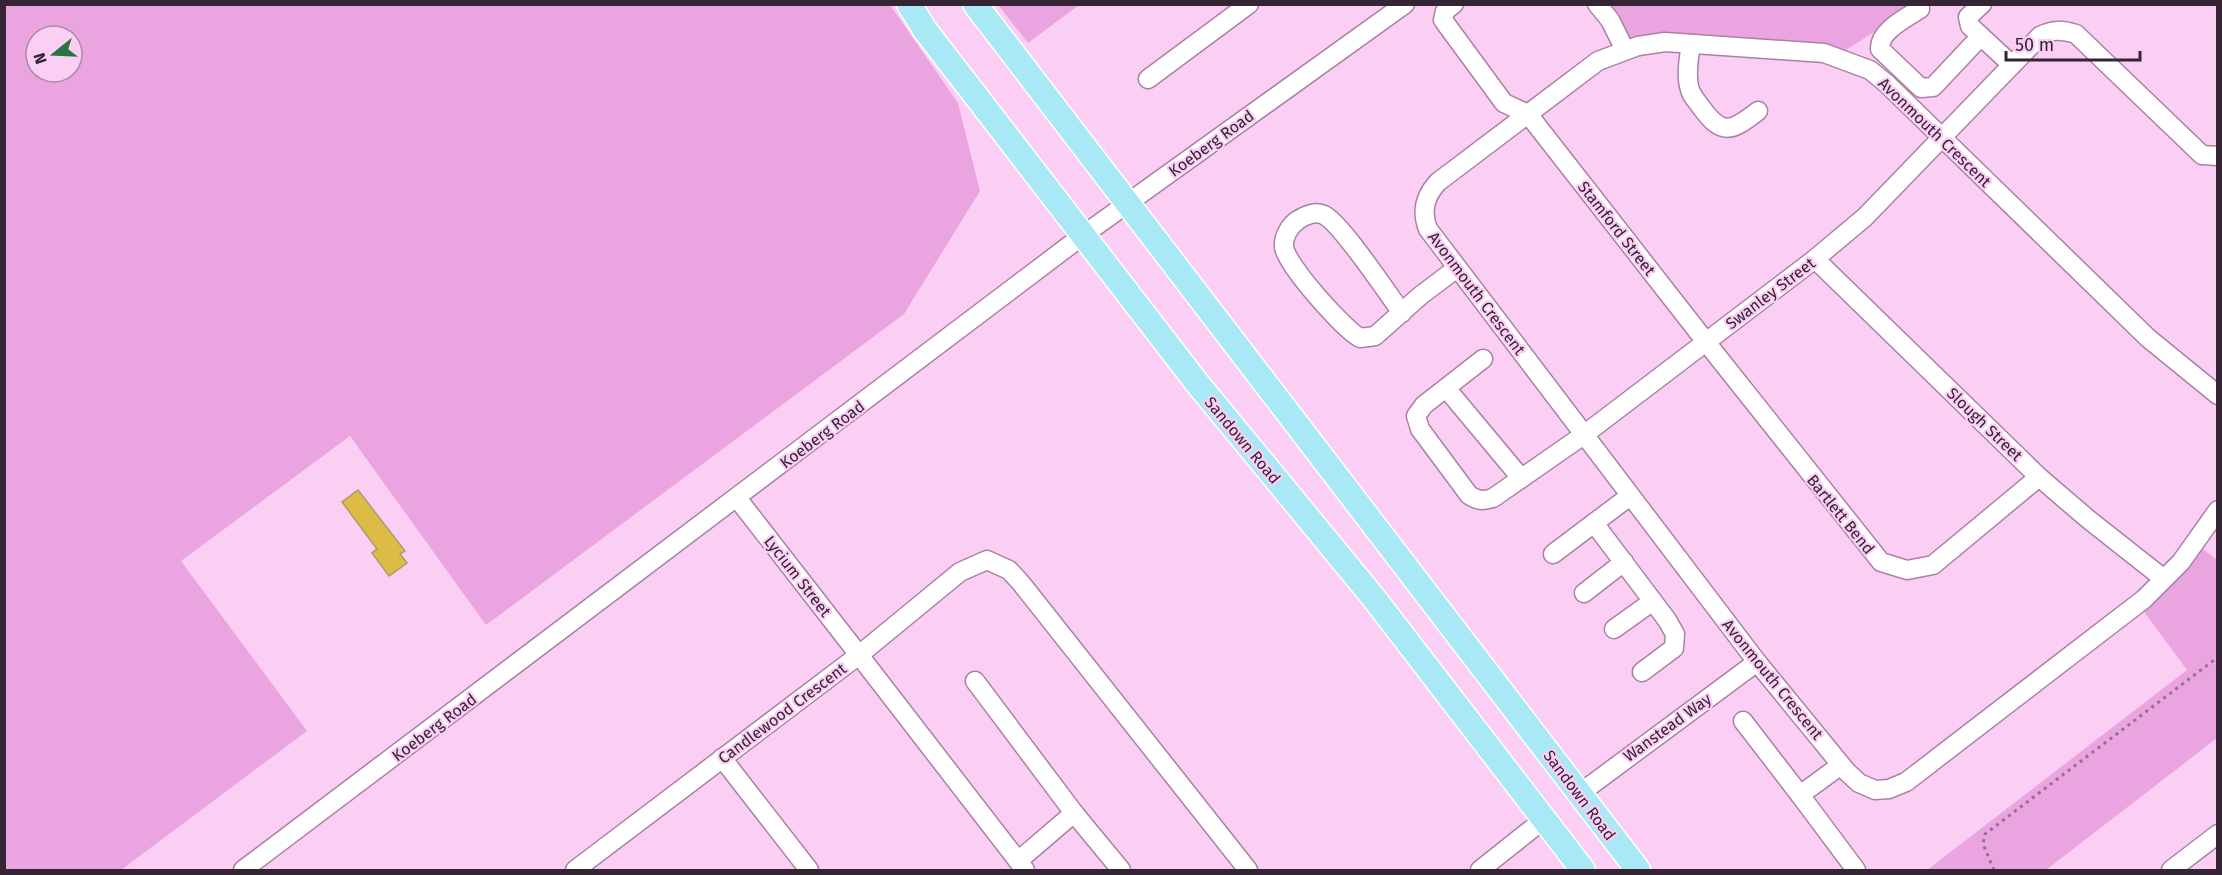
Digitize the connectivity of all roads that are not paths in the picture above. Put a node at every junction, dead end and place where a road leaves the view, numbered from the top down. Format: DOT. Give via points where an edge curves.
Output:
graph roads {
  1 [pos="909,4"];
  2 [pos="975,4"];
  3 [pos="1249,4"];
  4 [pos="1406,4"];
  5 [pos="1454,4"];
  6 [pos="1597,4"];
  7 [pos="1982,4"];
  8 [pos="1920,9"];
  9 [pos="1981,36"];
  10 [pos="1691,44"];
  11 [pos="1624,50"];
  12 [pos="2012,65"];
  13 [pos="1148,79"];
  14 [pos="1758,111"];
  15 [pos="1528,114"];
  16 [pos="1942,137"];
  17 [pos="2217,156"];
  18 [pos="1128,203"];
  19 [pos="1082,236"];
  20 [pos="1815,259"];
  21 [pos="1457,268"];
  22 [pos="1402,313"];
  23 [pos="1706,342"];
  24 [pos="1483,359"];
  25 [pos="1446,388"];
  26 [pos="2217,394"];
  27 [pos="1585,434"];
  28 [pos="2039,477"];
  29 [pos="1521,478"];
  30 [pos="1630,496"];
  31 [pos="737,498"];
  32 [pos="2217,510"];
  33 [pos="1594,523"];
  34 [pos="1553,554"];
  35 [pos="1624,562"];
  36 [pos="2164,579"];
  37 [pos="1584,593"];
  38 [pos="1653,601"];
  39 [pos="1614,630"];
  40 [pos="859,655"];
  41 [pos="1756,662"];
  42 [pos="1642,672"];
  43 [pos="975,681"];
  44 [pos="1743,721"];
  45 [pos="722,758"];
  46 [pos="1841,765"];
  47 [pos="1579,794"];
  48 [pos="1800,795"];
  49 [pos="1074,813"];
  50 [pos="1544,820"];
  51 [pos="2216,837"];
  52 [pos="1021,866"];
  53 [pos="243,870"];
  54 [pos="575,870"];
  55 [pos="809,870"];
  56 [pos="1121,870"];
  57 [pos="1248,870"];
  58 [pos="1480,870"];
  59 [pos="1583,870"];
  60 [pos="1638,870"];
  61 [pos="1856,870"];
  62 [pos="2171,870"];
  1 -- 19 [label="main road, Sandown Road"];
  2 -- 18 [label="main road, Sandown Road"];
  3 -- 13 [label="street"];
  4 -- 18 [label="street, Koeberg Road"];
  5 -- 15 [label="street" via="1443,20 1504,103"];
  6 -- 11 [label="street" via="1610,20"];
  7 -- 9 [label="street" via="1968,17 1970,26"];
  8 -- 9 [label="street" via="1879,42 1880,49 1922,88 1933,87"];
  9 -- 12 [label="street"];
  10 -- 11 [label="street, Avonmouth Crescent" via="1665,42"];
  10 -- 14 [label="street" via="1688,86 1712,122 1722,127 1736,126"];
  10 -- 16 [label="street, Avonmouth Crescent" via="1824,53 1844,60 1870,70"];
  11 -- 15 [label="street, Avonmouth Crescent" via="1599,61"];
  12 -- 16 [label="street, Swanley Street"];
  12 -- 17 [label="street, Swanley Street" via="2040,36 2057,30 2076,34 2202,155"];
  15 -- 21 [label="street, Avonmouth Crescent" via="1438,182 1429,194 1424,207 1426,225"];
  15 -- 23 [label="street, Stamford Street"];
  16 -- 20 [label="street, Swanley Street" via="1865,217"];
  16 -- 26 [label="street, Avonmouth Crescent" via="2148,338"];
  18 -- 19 [label="street, Koeberg Road"];
  18 -- 47 [label="main road, Sandown Road"];
  19 -- 31 [label="street, Koeberg Road"];
  19 -- 50 [label="main road, Sandown Road" via="1373,597"];
  20 -- 23 [label="street, Swanley Street"];
  20 -- 28 [label="street, Slough Street"];
  21 -- 22 [label="street"];
  21 -- 27 [label="street, Avonmouth Crescent"];
  22 -- 22 [label="street" via="1375,336 1360,338 1349,331 1286,255 1286,234 1296,221 1314,213 1324,215 1341,231"];
  23 -- 27 [label="street, Swanley Street"];
  23 -- 28 [label="street, Bartlett Bend" via="1875,557 1890,566 1907,570 1933,565"];
  24 -- 25 [label="street"];
  25 -- 29 [label="street"];
  25 -- 29 [label="street, Swanley Street" via="1419,410 1417,423 1469,495 1485,501"];
  27 -- 29 [label="street, Swanley Street"];
  27 -- 30 [label="street, Avonmouth Crescent"];
  28 -- 36 [label="street, Slough Street"];
  30 -- 33 [label="street"];
  30 -- 41 [label="street, Avonmouth Crescent"];
  31 -- 40 [label="street, Lycium Street"];
  31 -- 53 [label="street, Koeberg Road"];
  32 -- 36 [label="street, Avonmouth Crescent" via="2181,562"];
  33 -- 34 [label="street"];
  33 -- 35 [label="street"];
  35 -- 37 [label="street"];
  35 -- 38 [label="street"];
  36 -- 46 [label="street, Avonmouth Crescent" via="2144,599 1906,782 1875,790 1859,783"];
  38 -- 39 [label="street"];
  38 -- 42 [label="street" via="1673,629 1676,640 1674,648"];
  40 -- 45 [label="street, Candlewood Crescent"];
  40 -- 52 [label="street, Candlewood Crescent"];
  40 -- 57 [label="street" via="960,572 987,560 1009,570"];
  41 -- 46 [label="street, Avonmouth Crescent"];
  41 -- 47 [label="street, Wanstead Way"];
  43 -- 49 [label="street"];
  44 -- 48 [label="street"];
  45 -- 54 [label="street, Candlewood Crescent"];
  45 -- 55 [label="street"];
  46 -- 48 [label="street"];
  47 -- 60 [label="main road, Sandown Road"];
  48 -- 61 [label="street"];
  49 -- 52 [label="street"];
  49 -- 56 [label="street"];
  50 -- 58 [label="street"];
  50 -- 59 [label="main road, Sandown Road"];
  51 -- 62 [label="street"];
}
